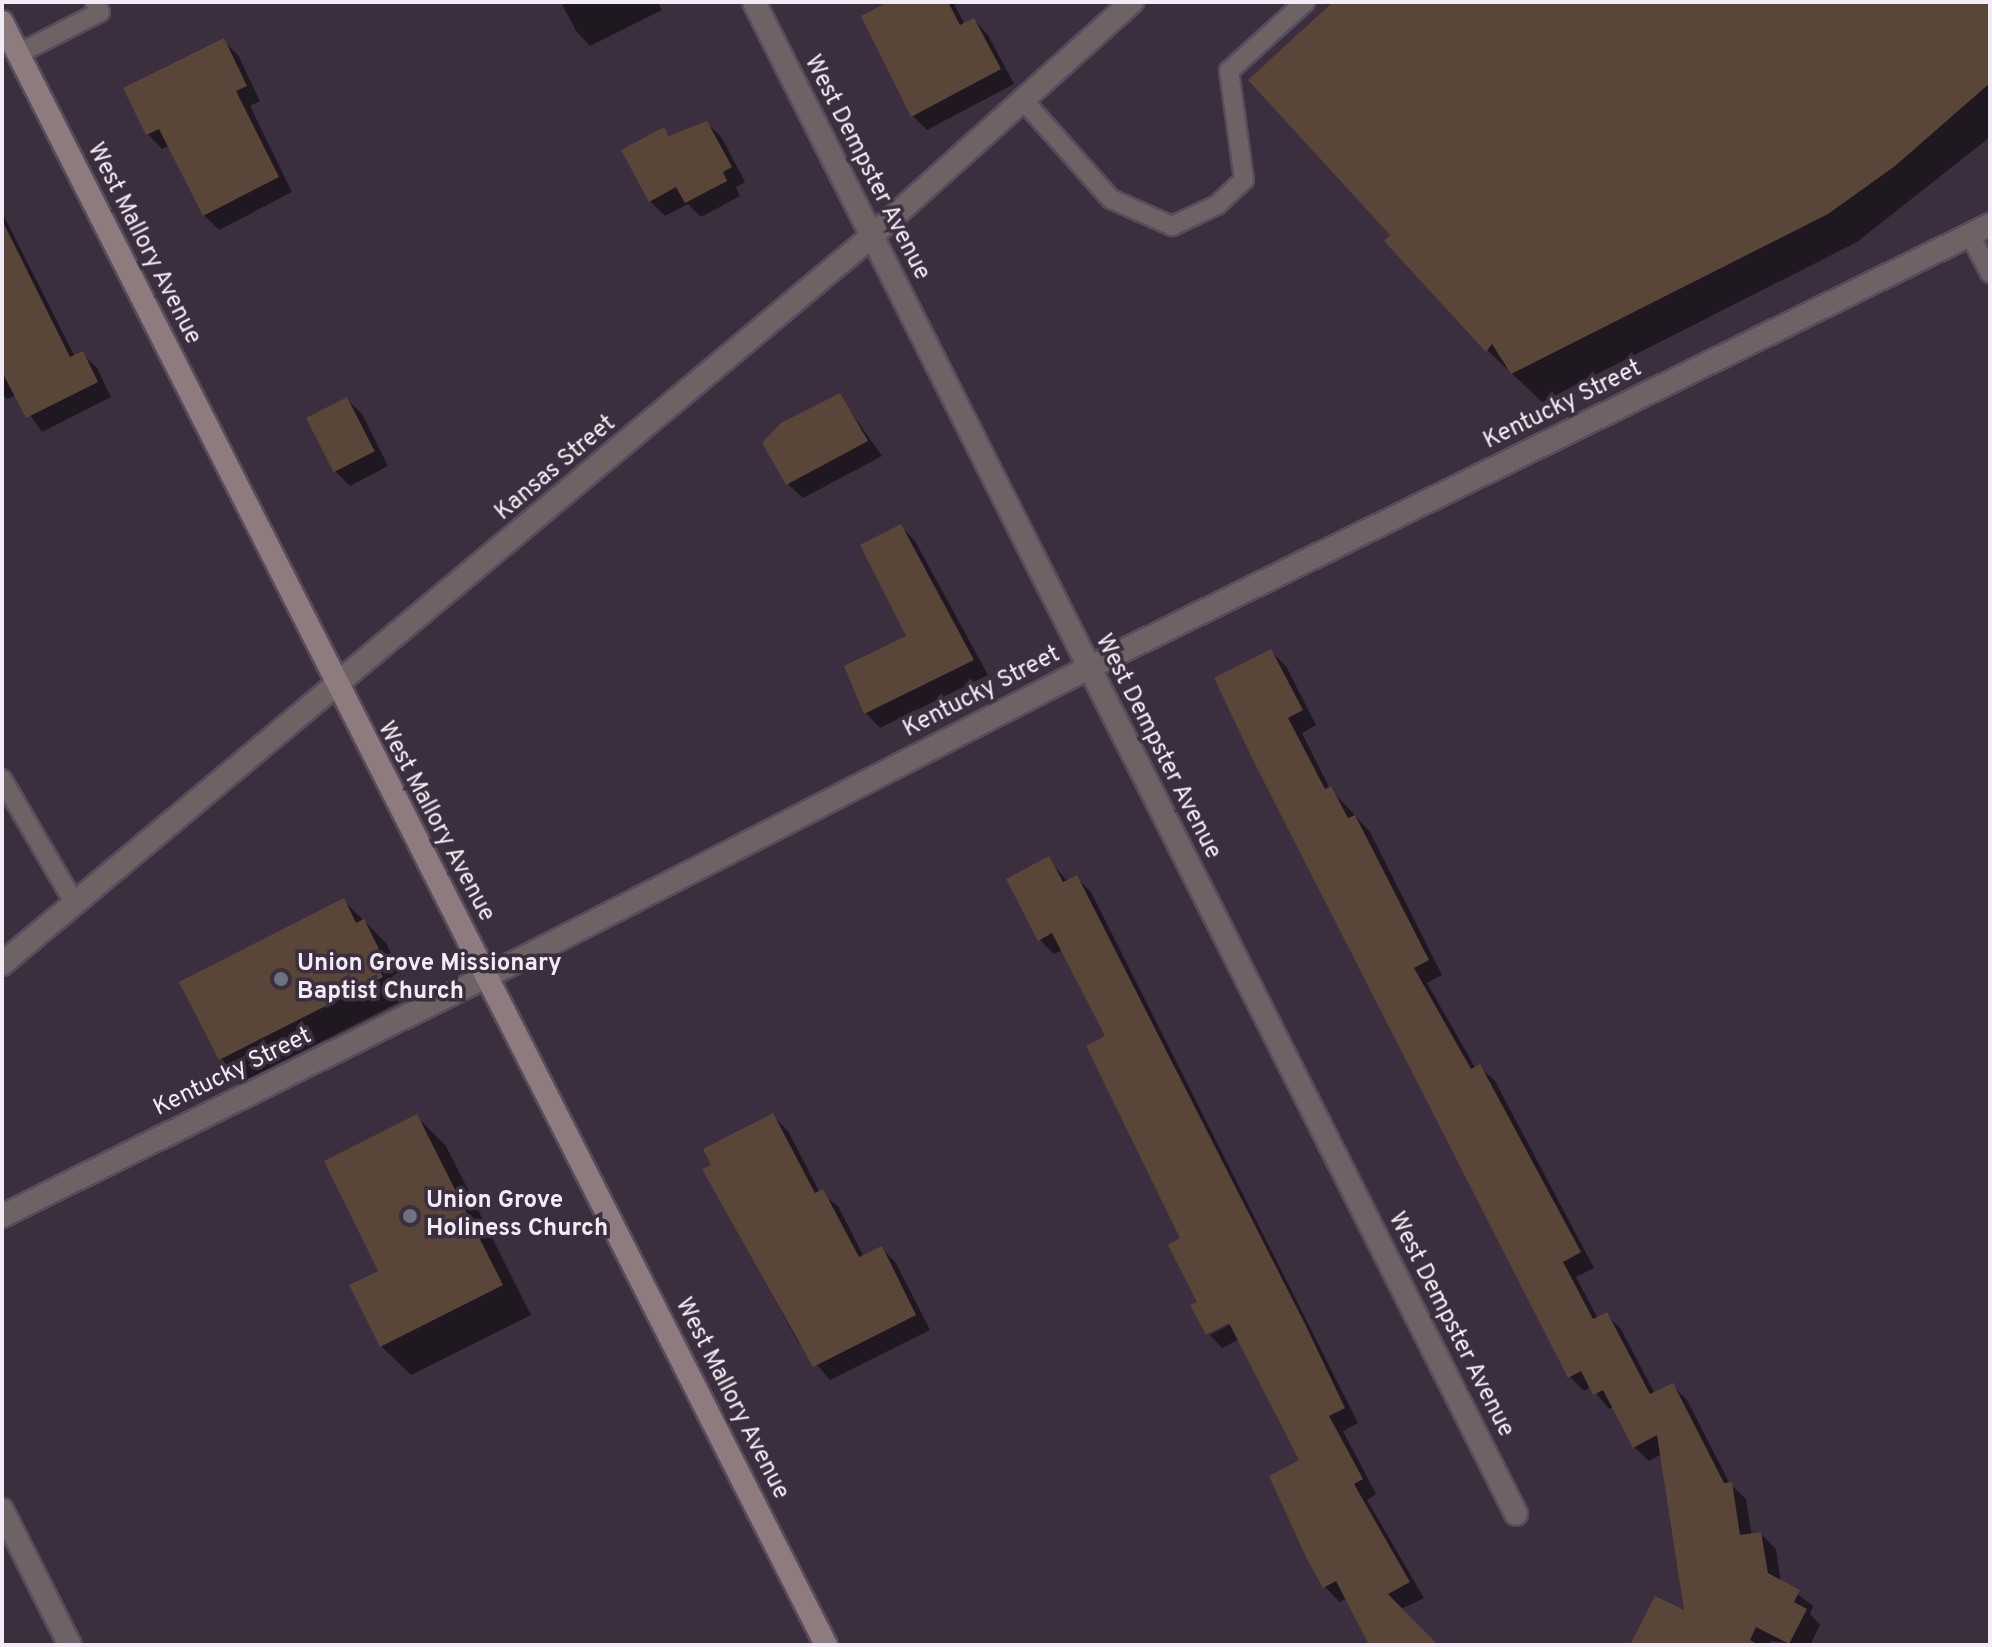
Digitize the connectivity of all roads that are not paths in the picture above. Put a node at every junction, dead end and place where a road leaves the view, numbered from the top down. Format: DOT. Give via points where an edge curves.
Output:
graph roads {
  1 [pos="95,2"];
  2 [pos="754,2"];
  3 [pos="1132,2"];
  4 [pos="1305,2"];
  5 [pos="2,22"];
  6 [pos="18,54"];
  7 [pos="1023,100"];
  8 [pos="1980,230"];
  9 [pos="872,236"];
  10 [pos="1990,273"];
  11 [pos="1088,668"];
  12 [pos="336,689"];
  13 [pos="2,779"];
  14 [pos="75,904"];
  15 [pos="2,964"];
  16 [pos="486,977"];
  17 [pos="2,1216"];
  18 [pos="2,1510"];
  19 [pos="1516,1514"];
  20 [pos="70,1645"];
  21 [pos="826,1645"];
  1 -- 6 [label="lane" via="100,12"];
  2 -- 9 [label="street, West Dempster Avenue"];
  3 -- 7 [label="street, Kansas Street"];
  4 -- 7 [label="lane" via="1229,71 1244,180 1217,205 1172,226 1111,199"];
  5 -- 6 [label="main road, West Mallory Avenue"];
  6 -- 12 [label="main road, West Mallory Avenue"];
  7 -- 9 [label="street, Kansas Street"];
  8 -- 10 [label="lane"];
  8 -- 11 [label="street, Kentucky Street"];
  9 -- 11 [label="street, West Dempster Avenue"];
  9 -- 12 [label="street, Kansas Street"];
  11 -- 16 [label="street, Kentucky Street"];
  11 -- 19 [label="street, West Dempster Avenue"];
  12 -- 14 [label="street, Kansas Street"];
  12 -- 16 [label="main road, West Mallory Avenue"];
  13 -- 14 [label="lane" via="28,832"];
  14 -- 15 [label="street, Kansas Street"];
  16 -- 17 [label="street, Kentucky Street"];
  16 -- 21 [label="main road, West Mallory Avenue"];
  18 -- 20 [label="street"];
}
